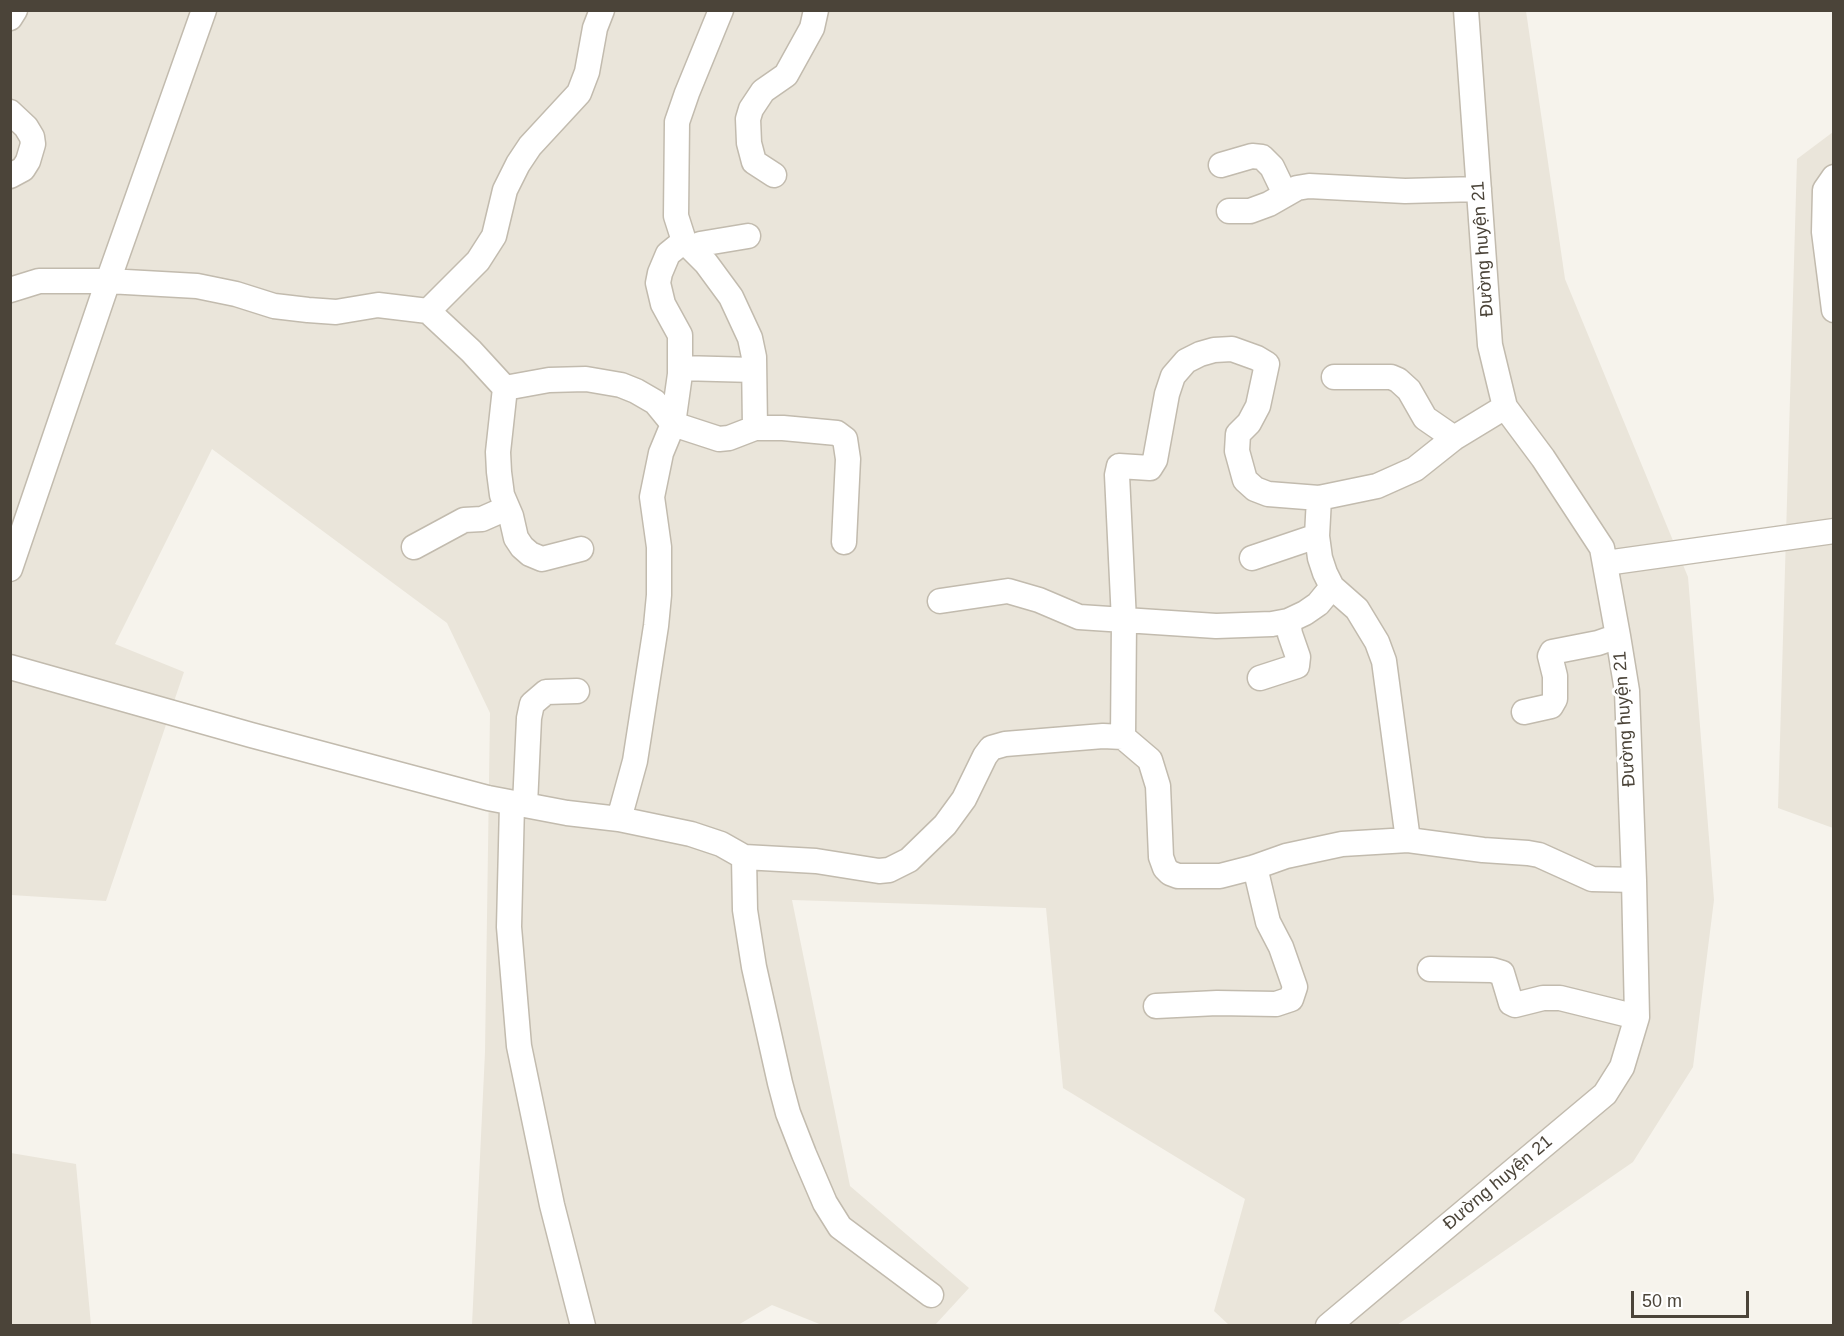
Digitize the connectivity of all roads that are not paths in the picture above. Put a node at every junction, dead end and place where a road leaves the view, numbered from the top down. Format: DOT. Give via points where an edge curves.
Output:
graph roads {
  1 [pos="15,10"];
  2 [pos="204,10"];
  3 [pos="602,10"];
  4 [pos="721,10"];
  5 [pos="816,10"];
  6 [pos="1466,10"];
  7 [pos="10,18"];
  8 [pos="10,112"];
  9 [pos="1221,165"];
  10 [pos="774,174"];
  11 [pos="10,176"];
  12 [pos="1833,177"];
  13 [pos="1479,189"];
  14 [pos="1284,194"];
  15 [pos="1229,211"];
  16 [pos="748,236"];
  17 [pos="689,245"];
  18 [pos="108,281"];
  19 [pos="10,290"];
  20 [pos="1833,310"];
  21 [pos="428,311"];
  22 [pos="680,368"];
  23 [pos="754,370"];
  24 [pos="1334,377"];
  25 [pos="505,387"];
  26 [pos="1505,406"];
  27 [pos="673,424"];
  28 [pos="755,428"];
  29 [pos="1455,438"];
  30 [pos="1319,498"];
  31 [pos="507,508"];
  32 [pos="1833,531"];
  33 [pos="1317,536"];
  34 [pos="844,542"];
  35 [pos="414,547"];
  36 [pos="582,549"];
  37 [pos="1252,558"];
  38 [pos="1606,563"];
  39 [pos="10,569"];
  40 [pos="1332,587"];
  41 [pos="940,602"];
  42 [pos="1124,621"];
  43 [pos="1288,621"];
  44 [pos="1618,636"];
  45 [pos="10,667"];
  46 [pos="1260,678"];
  47 [pos="577,691"];
  48 [pos="1524,712"];
  49 [pos="1123,737"];
  50 [pos="519,804"];
  51 [pos="619,819"];
  52 [pos="1408,840"];
  53 [pos="744,857"];
  54 [pos="1255,867"];
  55 [pos="1634,880"];
  56 [pos="1430,969"];
  57 [pos="1156,1006"];
  58 [pos="1637,1017"];
  59 [pos="931,1295"];
  60 [pos="583,1326"];
  61 [pos="1328,1326"];
  1 -- 7 [label="street"];
  2 -- 18 [label="street"];
  3 -- 21 [label="street" via="579,93 518,164 505,190 494,236 478,261"];
  4 -- 17 [label="street" via="677,122 676,216"];
  5 -- 10 [label="street" via="812,28 786,75 763,91 748,119 754,162"];
  6 -- 13 [label="street, Đường huyện 21"];
  8 -- 11 [label="street" via="26,127 33,144 23,168"];
  9 -- 14 [label="street" via="1262,157 1272,167"];
  12 -- 20 [label="street" via="1825,190 1824,232"];
  13 -- 14 [label="street" via="1309,186"];
  13 -- 26 [label="street, Đường huyện 21" via="1491,345"];
  14 -- 15 [label="street" via="1250,211"];
  16 -- 17 [label="street"];
  17 -- 22 [label="street" via="668,254 658,283 663,304 680,334"];
  17 -- 23 [label="street" via="731,297 750,338"];
  18 -- 19 [label="street" via="39,281"];
  18 -- 21 [label="street" via="197,286 274,306 308,310 336,312 378,305"];
  18 -- 39 [label="street"];
  21 -- 25 [label="street"];
  22 -- 23 [label="street"];
  22 -- 27 [label="street"];
  23 -- 28 [label="street"];
  24 -- 29 [label="street" via="1398,380 1409,390 1425,418"];
  25 -- 27 [label="street" via="586,379 621,385 655,402"];
  25 -- 31 [label="street" via="498,452"];
  26 -- 29 [label="street"];
  26 -- 38 [label="street, Đường huyện 21" via="1602,548"];
  27 -- 28 [label="street" via="719,439"];
  27 -- 51 [label="street" via="661,453 652,497 659,547 656,626 635,760"];
  28 -- 34 [label="street" via="827,431 844,439 848,459"];
  29 -- 30 [label="street" via="1399,478"];
  30 -- 33 [label="street"];
  30 -- 42 [label="street" via="1268,494 1245,480 1237,451 1238,435 1258,406 1267,364 1232,349 1214,350 1186,361 1173,376 1150,468 1119,466"];
  31 -- 35 [label="street" via="482,519 464,520"];
  31 -- 36 [label="street" via="516,538 530,554 542,559"];
  32 -- 38 [label="street"];
  33 -- 37 [label="street"];
  33 -- 40 [label="street" via="1320,558"];
  38 -- 44 [label="street, Đường huyện 21"];
  40 -- 43 [label="street" via="1318,604"];
  40 -- 52 [label="street" via="1357,609 1384,661"];
  41 -- 42 [label="street" via="1008,591 1079,617"];
  42 -- 43 [label="street" via="1216,626"];
  42 -- 49 [label="street"];
  43 -- 46 [label="street" via="1297,666"];
  44 -- 48 [label="street" via="1552,652 1555,699 1551,706"];
  44 -- 55 [label="street, Đường huyện 21" via="1627,691"];
  45 -- 50 [label="street" via="251,735"];
  47 -- 50 [label="street" via="546,692 532,704"];
  49 -- 53 [label="street" via="997,745 985,756 964,799 945,825 909,860 889,870"];
  49 -- 54 [label="street" via="1146,755 1153,766 1158,786 1161,857 1170,873 1220,876"];
  50 -- 51 [label="street"];
  50 -- 60 [label="street" via="509,927 519,1046 552,1205"];
  51 -- 53 [label="street" via="707,838"];
  52 -- 54 [label="street" via="1342,844"];
  52 -- 55 [label="street" via="1528,853 1592,879"];
  53 -- 59 [label="street" via="754,967 788,1113 804,1154 840,1227"];
  54 -- 57 [label="street" via="1268,922 1295,987 1291,999 1276,1004"];
  55 -- 58 [label="street, Đường huyện 21"];
  56 -- 58 [label="street" via="1502,973 1513,1005 1560,998"];
  58 -- 61 [label="street, Đường huyện 21" via="1622,1067 1605,1094"];
}
